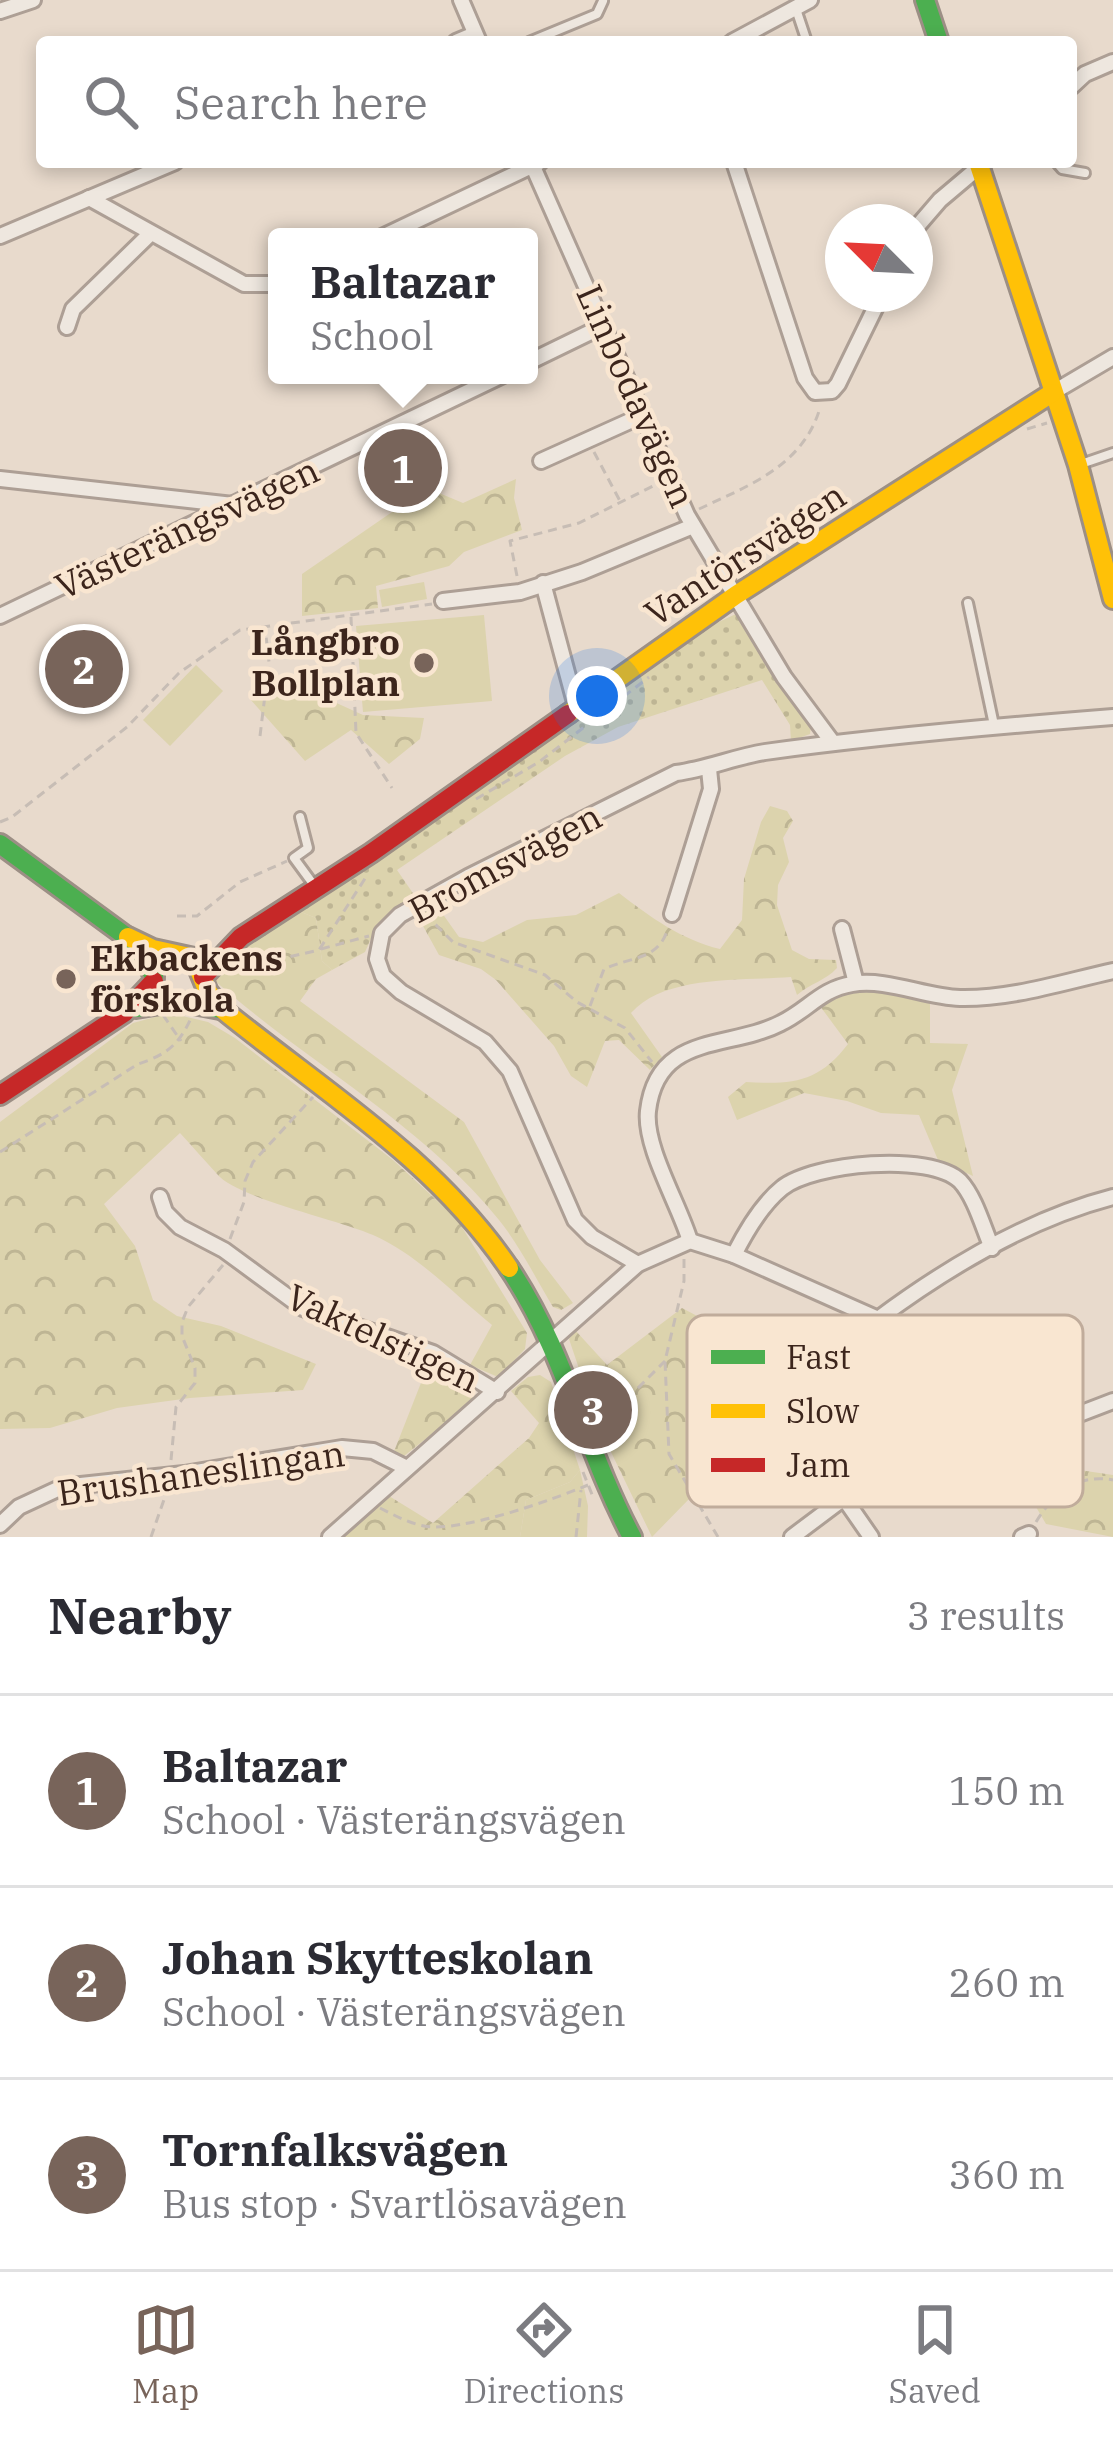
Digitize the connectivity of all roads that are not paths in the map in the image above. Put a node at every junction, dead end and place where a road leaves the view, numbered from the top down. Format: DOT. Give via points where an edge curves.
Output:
graph roads {
  1 [pos="33,0"];
  2 [pos="461,0"];
  3 [pos="926,0"];
  4 [pos="603,2"];
  5 [pos="803,3"];
  6 [pos="5,6"];
  7 [pos="476,36"];
  8 [pos="544,36"];
  9 [pos="743,36"];
  10 [pos="806,36"];
  11 [pos="937,36"];
  12 [pos="1113,62"];
  13 [pos="1077,81"];
  14 [pos="161,168"];
  15 [pos="527,168"];
  16 [pos="537,168"];
  17 [pos="736,168"];
  18 [pos="976,168"];
  19 [pos="982,168"];
  20 [pos="1060,168"];
  21 [pos="1085,173"];
  22 [pos="89,198"];
  23 [pos="933,208"];
  24 [pos="401,228"];
  25 [pos="150,234"];
  26 [pos="0,236"];
  27 [pos="268,284"];
  28 [pos="873,312"];
  29 [pos="603,326"];
  30 [pos="68,327"];
  31 [pos="1113,356"];
  32 [pos="538,358"];
  33 [pos="484,384"];
  34 [pos="1052,393"];
  35 [pos="641,416"];
  36 [pos="1113,453"];
  37 [pos="541,461"];
  38 [pos="1078,465"];
  39 [pos="0,479"];
  40 [pos="237,506"];
  41 [pos="690,520"];
  42 [pos="1107,553"];
  43 [pos="543,583"];
  44 [pos="736,595"];
  45 [pos="1113,599"];
  46 [pos="442,601"];
  47 [pos="968,603"];
  48 [pos="0,616"];
  49 [pos="577,710"];
  50 [pos="1113,717"];
  51 [pos="995,726"];
  52 [pos="832,743"];
  53 [pos="710,769"];
  54 [pos="300,817"];
  55 [pos="0,844"];
  56 [pos="317,889"];
  57 [pos="672,914"];
  58 [pos="842,929"];
  59 [pos="128,937"];
  60 [pos="241,937"];
  61 [pos="183,953"];
  62 [pos="1113,971"];
  63 [pos="154,979"];
  64 [pos="203,979"];
  65 [pos="856,983"];
  66 [pos="178,1006"];
  67 [pos="124,1013"];
  68 [pos="229,1015"];
  69 [pos="0,1095"];
  70 [pos="160,1197"];
  71 [pos="1113,1197"];
  72 [pos="690,1240"];
  73 [pos="992,1248"];
  74 [pos="734,1255"];
  75 [pos="638,1264"];
  76 [pos="869,1315"];
  77 [pos="883,1315"];
  78 [pos="550,1342"];
  79 [pos="497,1392"];
  80 [pos="1113,1401"];
  81 [pos="1083,1413"];
  82 [pos="407,1468"];
  83 [pos="832,1507"];
  84 [pos="850,1507"];
  85 [pos="0,1525"];
  86 [pos="330,1537"];
  87 [pos="632,1537"];
  88 [pos="792,1537"];
  89 [pos="871,1537"];
  1 -- 6 [label="street"];
  2 -- 7 [label="street"];
  3 -- 11 [label="street"];
  4 -- 8 [label="lane" via="597,14"];
  5 -- 9 [label="street"];
  5 -- 10 [label="lane"];
  12 -- 13 [label="street"];
  14 -- 22 [label="street"];
  15 -- 24 [label="street"];
  16 -- 29 [label="street, Linbodavägen"];
  17 -- 28 [label="street" via="808,387 823,394 838,384"];
  18 -- 23 [label="street"];
  19 -- 34 [label="street"];
  20 -- 21 [label="lane"];
  22 -- 25 [label="street"];
  22 -- 26 [label="street"];
  25 -- 27 [label="street" via="244,284"];
  25 -- 30 [label="street" via="74,309"];
  29 -- 32 [label="street"];
  29 -- 35 [label="street, Linbodavägen"];
  31 -- 34 [label="street, Vantörsvägen"];
  33 -- 40 [label="street, Västerängsvägen"];
  34 -- 38 [label="street"];
  34 -- 44 [label="street, Vantörsvägen"];
  35 -- 37 [label="street"];
  35 -- 41 [label="street, Linbodavägen"];
  36 -- 38 [label="lane"];
  38 -- 42 [label="street"];
  39 -- 40 [label="street"];
  40 -- 48 [label="street, Västerängsvägen"];
  41 -- 43 [label="street"];
  41 -- 44 [label="street, Linbodavägen"];
  42 -- 45 [label="street"];
  43 -- 46 [label="street"];
  43 -- 49 [label="street"];
  44 -- 49 [label="street, Vantörsvägen"];
  44 -- 52 [label="street, Linbodavägen"];
  47 -- 51 [label="lane"];
  49 -- 56 [label="street, Vantörsvägen"];
  50 -- 51 [label="street, Bromsvägen"];
  51 -- 52 [label="street, Bromsvägen"];
  52 -- 53 [label="street, Bromsvägen" via="740,756"];
  53 -- 57 [label="street" via="711,789"];
  53 -- 75 [label="street, Bromsvägen" via="676,773 400,915 382,933 377,959 401,992 485,1042 510,1071 575,1220"];
  54 -- 56 [label="lane" via="308,848 294,858"];
  55 -- 59 [label="street"];
  56 -- 60 [label="street, Vantörsvägen"];
  58 -- 65 [label="street"];
  59 -- 61 [label="street"];
  59 -- 63 [label="street"];
  60 -- 61 [label="street, Vantörsvägen"];
  60 -- 64 [label="street, Vantörsvägen"];
  61 -- 63 [label="street" via="164,957"];
  61 -- 64 [label="street"];
  62 -- 65 [label="street" via="967,998"];
  63 -- 66 [label="street"];
  63 -- 67 [label="street"];
  64 -- 66 [label="street"];
  64 -- 68 [label="street"];
  65 -- 72 [label="street" via="823,992 776,1025 689,1050 661,1073 649,1132"];
  66 -- 67 [label="street" via="152,1003"];
  66 -- 68 [label="street" via="201,1003"];
  67 -- 69 [label="street"];
  68 -- 78 [label="street" via="412,1156 455,1199"];
  70 -- 79 [label="street, Vaktelstigen" via="180,1227 303,1308 433,1353"];
  71 -- 73 [label="street" via="1060,1212"];
  72 -- 74 [label="street"];
  72 -- 75 [label="street"];
  73 -- 74 [label="street" via="961,1182 932,1167 893,1166 795,1179 770,1199"];
  73 -- 77 [label="street"];
  74 -- 76 [label="street"];
  75 -- 78 [label="street"];
  78 -- 79 [label="street"];
  78 -- 87 [label="street" via="590,1485"];
  79 -- 82 [label="street"];
  80 -- 81 [label="street"];
  82 -- 85 [label="street, Brushaneslingan" via="373,1451 342,1448 62,1487"];
  82 -- 86 [label="street"];
  83 -- 88 [label="street"];
  84 -- 89 [label="street"];
}
